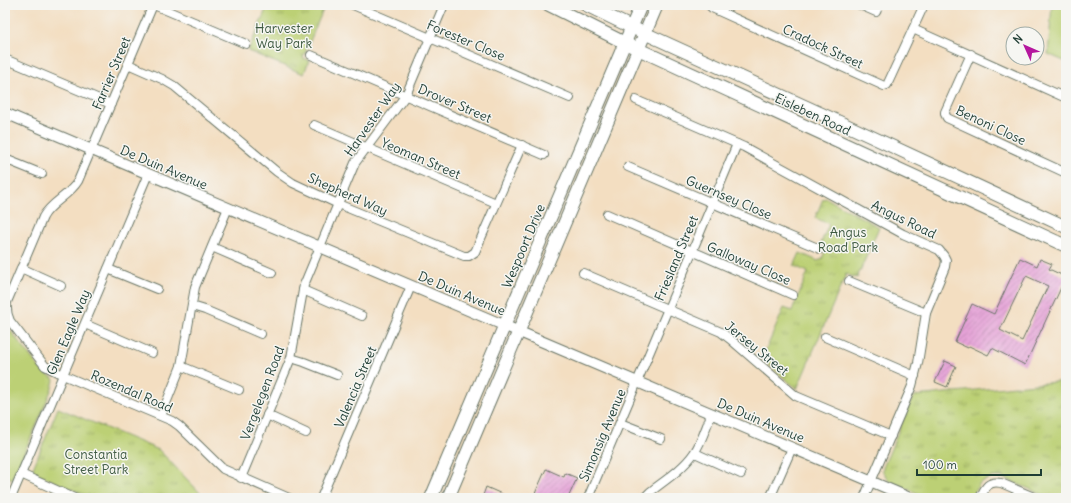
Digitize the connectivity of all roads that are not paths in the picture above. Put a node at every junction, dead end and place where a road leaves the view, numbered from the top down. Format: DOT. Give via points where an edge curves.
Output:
graph roads {
  1 [pos="154,5"];
  2 [pos="353,5"];
  3 [pos="444,5"];
  4 [pos="549,5"];
  5 [pos="586,5"];
  6 [pos="641,5"];
  7 [pos="657,5"];
  8 [pos="709,5"];
  9 [pos="860,5"];
  10 [pos="879,5"];
  11 [pos="924,5"];
  12 [pos="631,27"];
  13 [pos="913,29"];
  14 [pos="645,33"];
  15 [pos="431,38"];
  16 [pos="625,43"];
  17 [pos="246,44"];
  18 [pos="639,49"];
  19 [pos="971,54"];
  20 [pos="312,55"];
  21 [pos="5,59"];
  22 [pos="128,64"];
  23 [pos="406,95"];
  24 [pos="570,98"];
  25 [pos="1066,98"];
  26 [pos="636,100"];
  27 [pos="111,104"];
  28 [pos="5,113"];
  29 [pos="314,125"];
  30 [pos="737,144"];
  31 [pos="522,145"];
  32 [pos="366,147"];
  33 [pos="91,150"];
  34 [pos="544,155"];
  35 [pos="5,159"];
  36 [pos="628,167"];
  37 [pos="1066,173"];
  38 [pos="42,174"];
  39 [pos="148,174"];
  40 [pos="496,203"];
  41 [pos="338,204"];
  42 [pos="713,204"];
  43 [pos="228,208"];
  44 [pos="607,214"];
  45 [pos="1066,227"];
  46 [pos="1066,246"];
  47 [pos="212,247"];
  48 [pos="320,247"];
  49 [pos="820,249"];
  50 [pos="692,252"];
  51 [pos="22,268"];
  52 [pos="108,269"];
  53 [pos="272,273"];
  54 [pos="583,273"];
  55 [pos="849,281"];
  56 [pos="61,286"];
  57 [pos="411,286"];
  58 [pos="157,289"];
  59 [pos="303,290"];
  60 [pos="793,295"];
  61 [pos="192,306"];
  62 [pos="668,310"];
  63 [pos="926,313"];
  64 [pos="362,316"];
  65 [pos="84,324"];
  66 [pos="505,325"];
  67 [pos="519,332"];
  68 [pos="261,334"];
  69 [pos="825,338"];
  70 [pos="152,353"];
  71 [pos="291,358"];
  72 [pos="181,366"];
  73 [pos="63,375"];
  74 [pos="337,375"];
  75 [pos="915,376"];
  76 [pos="637,382"];
  77 [pos="239,390"];
  78 [pos="712,413"];
  79 [pos="267,415"];
  80 [pos="161,416"];
  81 [pos="620,422"];
  82 [pos="306,433"];
  83 [pos="891,436"];
  84 [pos="661,439"];
  85 [pos="792,448"];
  86 [pos="694,453"];
  87 [pos="20,474"];
  88 [pos="741,474"];
  89 [pos="241,478"];
  90 [pos="871,482"];
  91 [pos="10,498"];
  92 [pos="74,498"];
  93 [pos="289,498"];
  94 [pos="321,498"];
  95 [pos="431,498"];
  96 [pos="448,498"];
  97 [pos="588,498"];
  98 [pos="645,498"];
  99 [pos="770,498"];
  100 [pos="864,498"];
  101 [pos="910,498"];
  102 [pos="980,498"];
  103 [pos="1036,498"];
  1 -- 17 [label="street"];
  1 -- 22 [label="street, Farrier Street"];
  2 -- 15 [label="street, Forester Close"];
  3 -- 15 [label="street, Harvester Way"];
  4 -- 16 [label="main road, Eisleben Road"];
  5 -- 12 [label="main road, Eisleben Road"];
  6 -- 12 [label="main road, Wespoort Drive"];
  7 -- 14 [label="main road"];
  8 -- 13 [label="street, Cradock Street" via="885,86"];
  9 -- 10 [label="street" via="876,12"];
  11 -- 13 [label="street"];
  12 -- 14 [label="main road, Eisleben Road"];
  12 -- 16 [label="main road, Wespoort Drive"];
  13 -- 19 [label="street"];
  14 -- 18 [label="main road"];
  14 -- 45 [label="main road, Eisleben Road"];
  15 -- 23 [label="street, Harvester Way"];
  15 -- 24 [label="street, Forester Close"];
  16 -- 18 [label="main road, Eisleben Road"];
  16 -- 66 [label="main road, Wespoort Drive"];
  18 -- 46 [label="main road, Eisleben Road"];
  18 -- 67 [label="main road"];
  19 -- 25 [label="street"];
  19 -- 37 [label="street, Benoni Close" via="945,112 946,116"];
  20 -- 23 [label="street, Drover Street"];
  21 -- 27 [label="street"];
  22 -- 27 [label="street, Farrier Street"];
  22 -- 41 [label="street, Shepherd Way" via="174,86 293,183"];
  23 -- 31 [label="street, Drover Street"];
  23 -- 32 [label="street, Harvester Way"];
  26 -- 30 [label="street, Angus Road"];
  27 -- 33 [label="street, Farrier Street"];
  28 -- 33 [label="street, De Duin Avenue"];
  29 -- 32 [label="street, Yeoman Street"];
  30 -- 42 [label="street, Friesland Street"];
  30 -- 63 [label="street, Angus Road" via="903,234 939,250 946,260 945,267"];
  31 -- 34 [label="street, Drover Street"];
  31 -- 40 [label="street, Shepherd Way"];
  32 -- 40 [label="street, Yeoman Street"];
  32 -- 41 [label="street, Harvester Way" via="355,163"];
  33 -- 39 [label="street, De Duin Avenue"];
  33 -- 51 [label="street, Farrier Street" via="75,186 45,213"];
  35 -- 38 [label="street"];
  36 -- 42 [label="street, Guernsey Close"];
  39 -- 43 [label="street, De Duin Avenue"];
  39 -- 52 [label="street, Glen Eagle Way"];
  40 -- 41 [label="street, Shepherd Way" via="475,252 469,256"];
  41 -- 48 [label="street, Harvester Way"];
  42 -- 49 [label="street, Guernsey Close"];
  42 -- 50 [label="street, Friesland Street"];
  43 -- 47 [label="street"];
  43 -- 48 [label="street, De Duin Avenue"];
  44 -- 50 [label="street, Galloway Close"];
  47 -- 53 [label="street"];
  47 -- 61 [label="street" via="195,287"];
  48 -- 57 [label="street, De Duin Avenue"];
  48 -- 59 [label="street, Vergelegen Road"];
  50 -- 60 [label="street, Galloway Close"];
  50 -- 62 [label="street, Friesland Street"];
  51 -- 56 [label="street"];
  51 -- 73 [label="street, Rozendal Road" via="7,302 7,315 45,366"];
  52 -- 58 [label="street"];
  52 -- 65 [label="street, Glen Eagle Way"];
  54 -- 62 [label="street, Jersey Street"];
  55 -- 63 [label="street"];
  57 -- 66 [label="street, De Duin Avenue"];
  57 -- 94 [label="street, Valencia Street"];
  59 -- 64 [label="street"];
  59 -- 71 [label="street, Vergelegen Road"];
  61 -- 68 [label="street"];
  61 -- 72 [label="street"];
  62 -- 76 [label="street, Friesland Street"];
  62 -- 83 [label="street, Jersey Street" via="726,335 796,396"];
  63 -- 75 [label="street, Angus Road"];
  65 -- 70 [label="street"];
  65 -- 73 [label="street, Glen Eagle Way"];
  66 -- 67 [label="street, De Duin Avenue"];
  66 -- 95 [label="main road, Wespoort Drive"];
  67 -- 76 [label="street, De Duin Avenue"];
  67 -- 96 [label="main road"];
  69 -- 75 [label="street"];
  71 -- 74 [label="street"];
  71 -- 79 [label="street, Vergelegen Road"];
  72 -- 77 [label="street"];
  72 -- 80 [label="street"];
  73 -- 80 [label="street, Rozendal Road"];
  73 -- 87 [label="street, Glen Eagle Way"];
  75 -- 83 [label="street, Angus Road"];
  76 -- 78 [label="street, De Duin Avenue"];
  76 -- 81 [label="street, Simonsig Avenue"];
  78 -- 85 [label="street, De Duin Avenue"];
  78 -- 86 [label="street"];
  79 -- 82 [label="street"];
  79 -- 89 [label="street, Vergelegen Road"];
  80 -- 89 [label="street, Rozendal Road" via="179,426 223,469"];
  81 -- 84 [label="street"];
  81 -- 97 [label="street, Simonsig Avenue"];
  83 -- 90 [label="street, Angus Road"];
  85 -- 90 [label="street, De Duin Avenue"];
  85 -- 99 [label="street"];
  86 -- 88 [label="street"];
  86 -- 98 [label="street" via="688,462"];
  87 -- 91 [label="street, Glen Eagle Way"];
  87 -- 92 [label="street"];
  89 -- 93 [label="street, Rozendal Road"];
  90 -- 100 [label="street, Angus Road"];
  90 -- 101 [label="street, De Duin Avenue"];
  102 -- 103 [label="street" via="988,484 997,482"];
}
